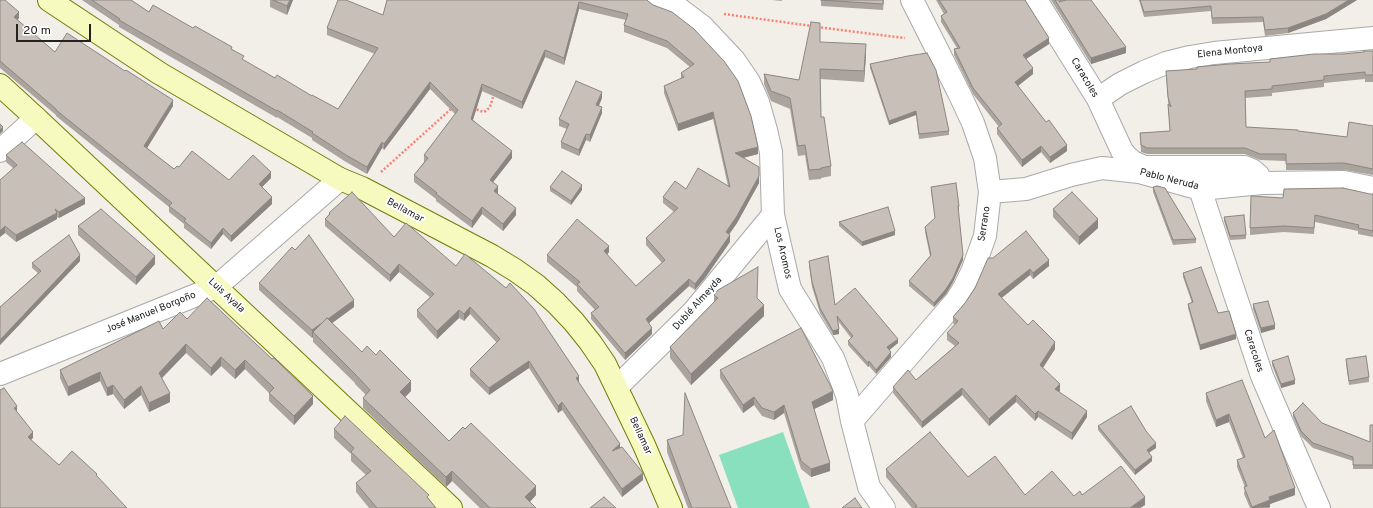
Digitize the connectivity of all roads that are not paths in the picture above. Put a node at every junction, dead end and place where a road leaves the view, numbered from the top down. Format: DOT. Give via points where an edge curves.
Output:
graph roads {
  1 [pos="49,0"];
  2 [pos="657,0"];
  3 [pos="912,0"];
  4 [pos="1036,0"];
  5 [pos="1373,38"];
  6 [pos="0,85"];
  7 [pos="1098,99"];
  8 [pos="36,118"];
  9 [pos="0,152"];
  10 [pos="340,179"];
  11 [pos="1262,183"];
  12 [pos="1373,188"];
  13 [pos="1200,189"];
  14 [pos="990,192"];
  15 [pos="773,215"];
  16 [pos="216,286"];
  17 [pos="0,374"];
  18 [pos="617,387"];
  19 [pos="852,421"];
  20 [pos="667,505"];
  21 [pos="450,508"];
  22 [pos="884,508"];
  23 [pos="1319,508"];
  1 -- 10 [label="street, Bellamar" via="159,73"];
  2 -- 15 [label="street, Los Aromos" via="678,8 702,26 734,60 749,82 758,102 771,152"];
  3 -- 14 [label="street, Serrano" via="973,123 985,158"];
  4 -- 7 [label="street, Caracoles"];
  5 -- 7 [label="street, Elena Montoya" via="1190,57 1144,72"];
  6 -- 8 [label="street, Luis Ayala"];
  7 -- 11 [label="street, Caracoles" via="1122,151 1133,162 1144,167 1156,168 1245,167 1252,170"];
  8 -- 9 [label="street"];
  8 -- 16 [label="street, Luis Ayala"];
  10 -- 16 [label="street, José Manuel Borgoño"];
  10 -- 18 [label="street, Bellamar" via="492,256 536,285 556,303 590,342"];
  11 -- 12 [label="street, Pablo Neruda" via="1344,182"];
  11 -- 13 [label="street, Pablo Neruda"];
  13 -- 14 [label="street, Pablo Neruda" via="1138,172 1102,168 1026,189"];
  13 -- 23 [label="street, Caracoles" via="1262,376"];
  14 -- 19 [label="street, Serrano" via="985,236 964,288 945,314"];
  15 -- 18 [label="street, Dublé Almeyda" via="694,311"];
  15 -- 19 [label="street, Los Aromos" via="790,289 833,358 847,395"];
  16 -- 17 [label="street, José Manuel Borgoño"];
  16 -- 21 [label="street, Luis Ayala"];
  18 -- 20 [label="street, Bellamar"];
  19 -- 22 [label="street, Los Aromos" via="869,487"];
}
